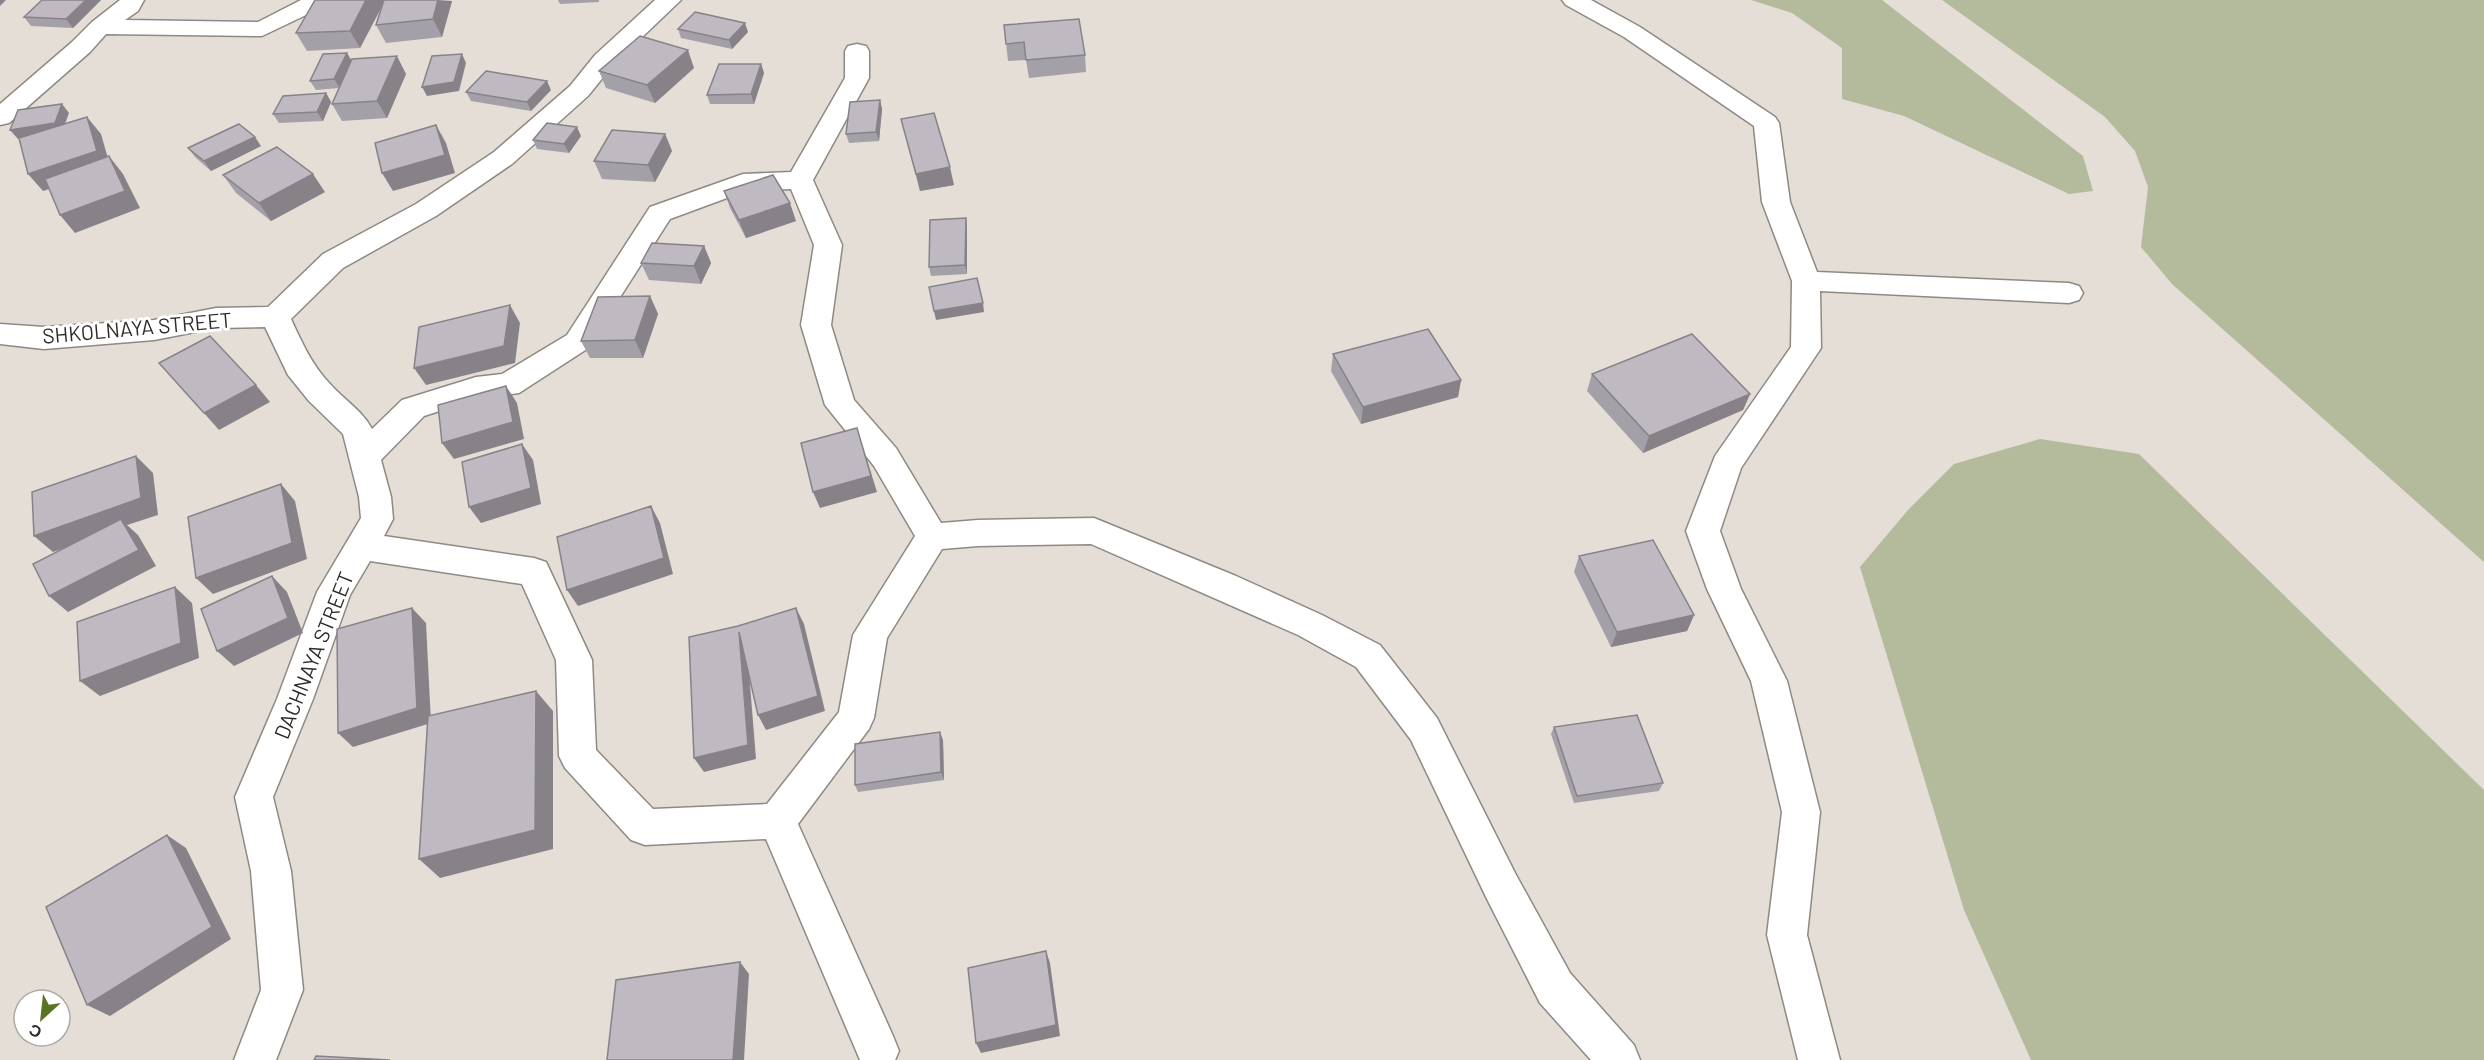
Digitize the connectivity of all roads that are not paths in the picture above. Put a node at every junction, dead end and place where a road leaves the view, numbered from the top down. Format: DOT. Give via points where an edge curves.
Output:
graph roads {
  1 [pos="132,0"];
  2 [pos="319,0"];
  3 [pos="669,0"];
  4 [pos="1574,0"];
  5 [pos="100,27"];
  6 [pos="857,51"];
  7 [pos="0,117"];
  8 [pos="800,180"];
  9 [pos="1806,281"];
  10 [pos="2069,293"];
  11 [pos="275,317"];
  12 [pos="0,334"];
  13 [pos="366,455"];
  14 [pos="932,537"];
  15 [pos="361,546"];
  16 [pos="777,821"];
  17 [pos="878,1051"];
  18 [pos="255,1060"];
  19 [pos="1619,1060"];
  20 [pos="1819,1060"];
  1 -- 5 [label="street" via="130,6"];
  2 -- 5 [label="street" via="262,29"];
  3 -- 11 [label="street" via="604,60 579,91 503,158 426,210 333,261"];
  4 -- 9 [label="street" via="1632,32 1766,123 1776,202"];
  5 -- 7 [label="street"];
  6 -- 8 [label="street" via="857,78"];
  8 -- 13 [label="street" via="743,183 660,213 577,342 508,385 476,388 413,408"];
  8 -- 14 [label="street" via="828,245 816,325 840,405 885,457"];
  9 -- 10 [label="street"];
  9 -- 20 [label="street" via="1806,348 1726,465 1702,531 1724,589 1768,681 1801,812 1787,935"];
  11 -- 12 [label="street, SHKOLNAYA STREET" via="216,318 154,330 44,338"];
  11 -- 13 [label="street, DACHNAYA STREET" via="299,367 352,423"];
  13 -- 15 [label="street, DACHNAYA STREET" via="377,519"];
  14 -- 16 [label="street" via="870,635 856,718"];
  14 -- 19 [label="street" via="1094,531 1310,625 1368,656 1424,729 1555,988"];
  15 -- 16 [label="street" via="534,572 574,660 578,756 645,827"];
  15 -- 18 [label="street, DACHNAYA STREET" via="334,592 254,797 271,871 282,990"];
  16 -- 17 [label="street"];
}
